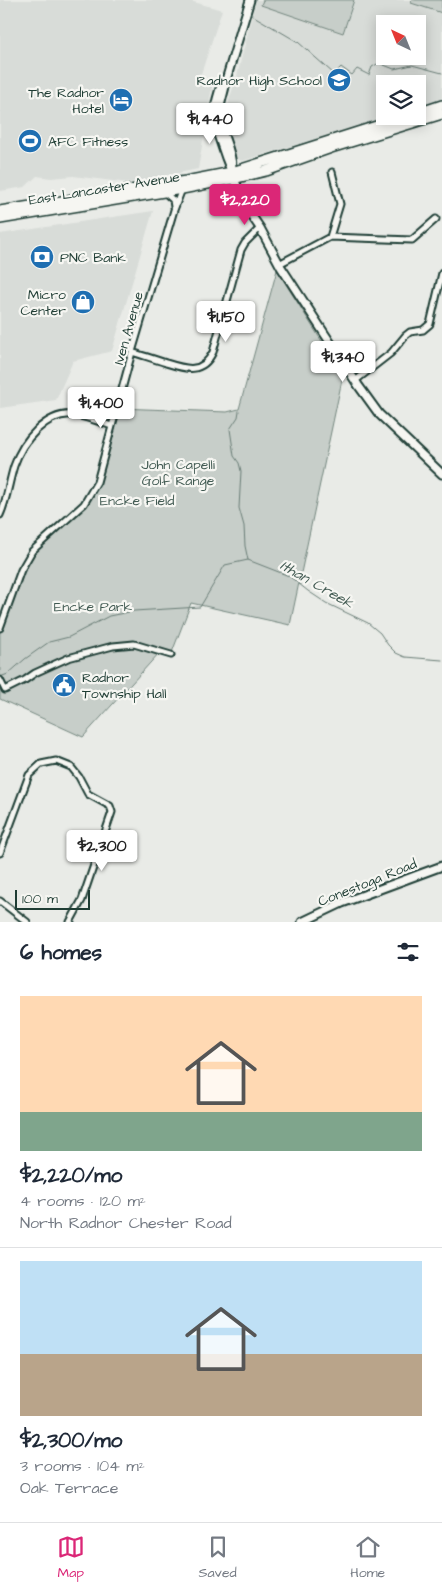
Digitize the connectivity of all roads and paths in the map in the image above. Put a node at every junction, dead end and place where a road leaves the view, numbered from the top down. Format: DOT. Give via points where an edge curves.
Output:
graph roads {
  1 [pos="250,0"];
  2 [pos="442,105"];
  3 [pos="426,110"];
  4 [pos="442,114"];
  5 [pos="381,125"];
  6 [pos="332,172"];
  7 [pos="232,175"];
  8 [pos="182,189"];
  9 [pos="164,192"];
  10 [pos="174,210"];
  11 [pos="0,211"];
  12 [pos="436,218"];
  13 [pos="0,219"];
  14 [pos="260,228"];
  15 [pos="330,238"];
  16 [pos="279,264"];
  17 [pos="442,272"];
  18 [pos="132,352"];
  19 [pos="355,381"];
  20 [pos="112,426"];
  21 [pos="442,474"];
  22 [pos="0,515"];
  23 [pos="0,628"];
  24 [pos="171,655"];
  25 [pos="0,681"];
  26 [pos="0,853"];
  27 [pos="442,866"];
  28 [pos="0,901"];
  29 [pos="27,922"];
  30 [pos="70,922"];
  31 [pos="302,922"];
  1 -- 7 [label="main road" via="219,113 231,158"];
  2 -- 3 [label="highway"];
  4 -- 7 [label="highway, East Lancaster Avenue" via="287,164"];
  5 -- 7 [label="highway, East Lancaster Avenue"];
  6 -- 15 [label="street" via="340,204"];
  7 -- 8 [label="highway, East Lancaster Avenue"];
  7 -- 11 [label="highway, East Lancaster Avenue"];
  7 -- 14 [label="main road" via="245,206"];
  8 -- 9 [label="highway, East Lancaster Avenue"];
  8 -- 10 [label="street, Iven Avenue"];
  9 -- 10 [label="street" via="172,200"];
  9 -- 13 [label="highway, East Lancaster Avenue"];
  10 -- 18 [label="street, Iven Avenue"];
  12 -- 15 [label="street" via="412,240"];
  14 -- 16 [label="main road"];
  14 -- 18 [label="street" via="241,250 213,352 206,363 188,369"];
  15 -- 16 [label="street"];
  16 -- 19 [label="main road"];
  17 -- 19 [label="street" via="430,324 423,330 410,332 391,353"];
  18 -- 20 [label="street, Iven Avenue"];
  19 -- 21 [label="main road" via="379,414"];
  20 -- 22 [label="street" via="73,414 46,422 18,456"];
  20 -- 23 [label="street, Iven Avenue" via="97,482 84,504 32,551 21,570"];
  24 -- 25 [label="street" via="134,644 113,646 68,658 5,690"];
  26 -- 30 [label="street" via="28,775 40,764 56,761 71,767 88,794 110,806 112,812 82,900"];
  27 -- 31 [label="main road, Conestoga Road" via="342,903"];
  28 -- 29 [label="street"];
}
